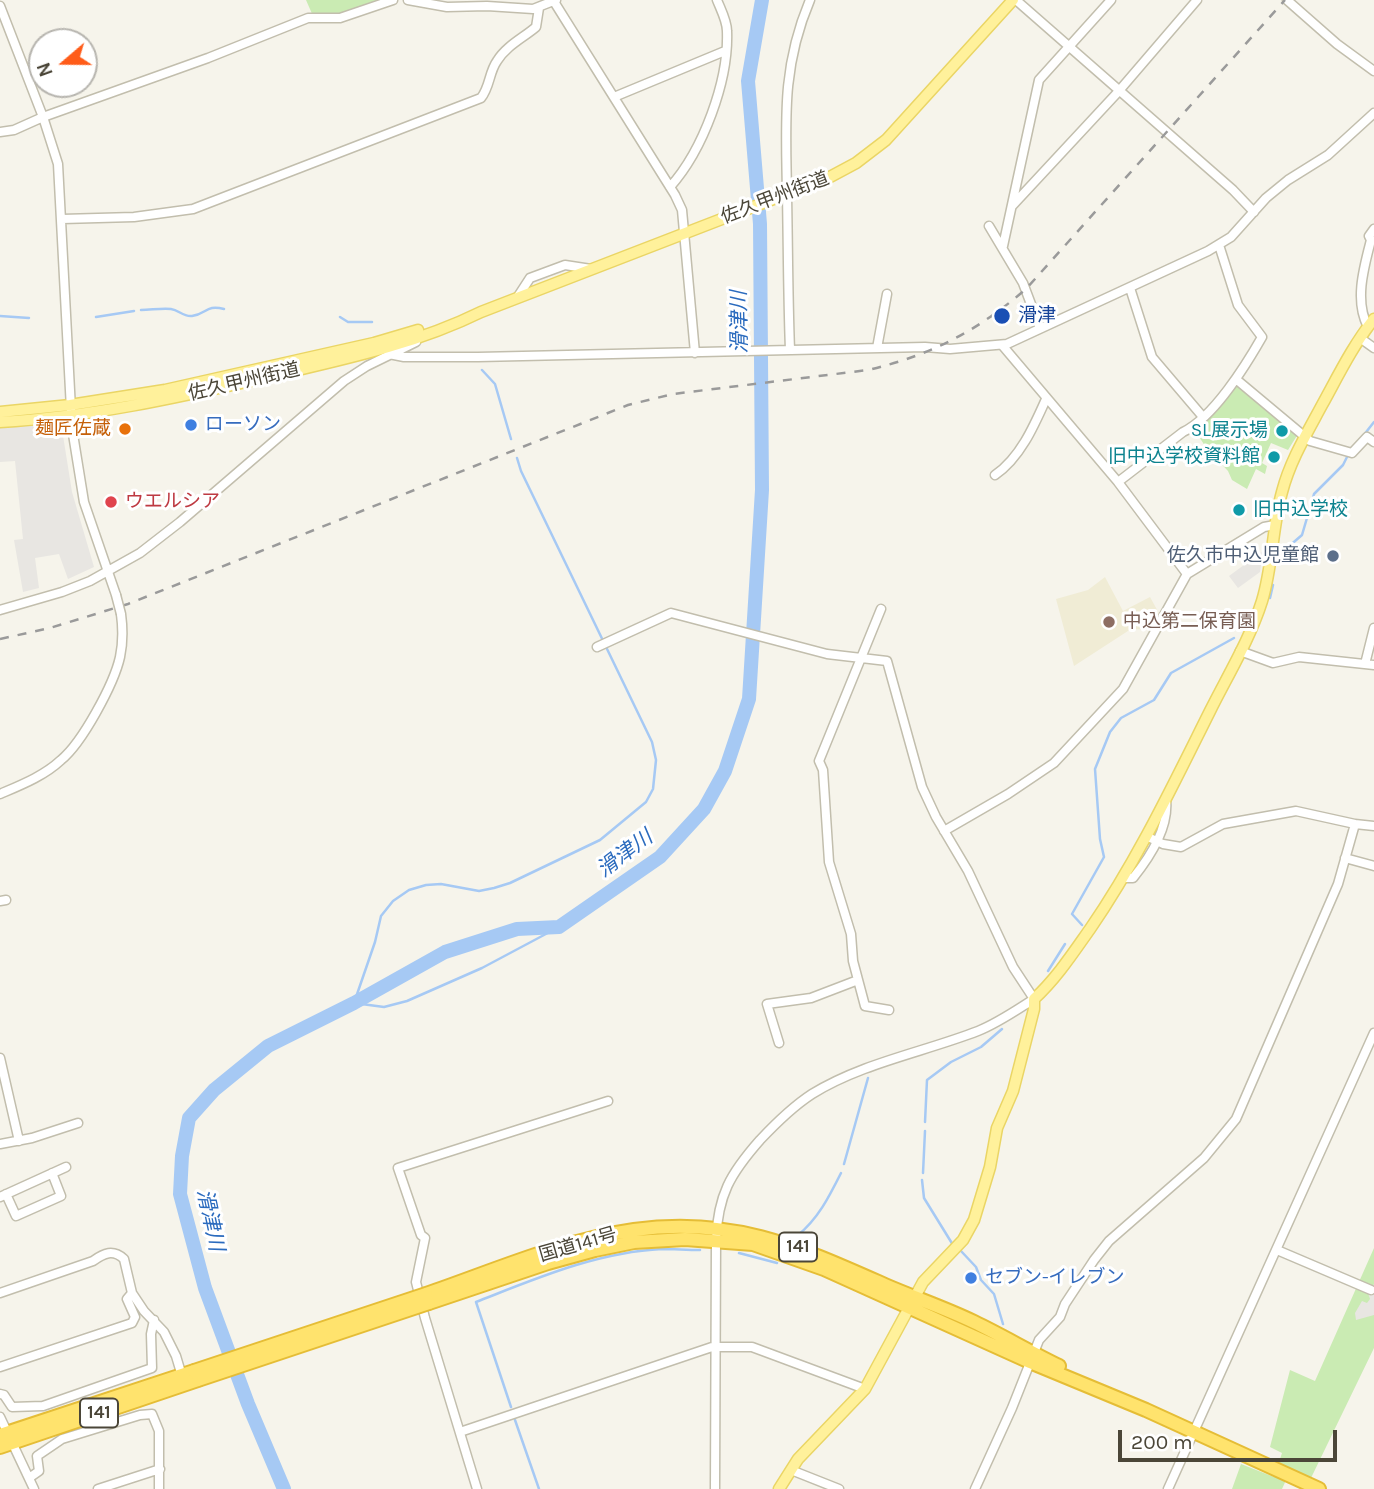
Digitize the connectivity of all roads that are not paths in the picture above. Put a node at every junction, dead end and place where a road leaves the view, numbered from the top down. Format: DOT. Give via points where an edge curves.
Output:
graph roads {
  1 [pos="393,0"];
  2 [pos="408,0"];
  3 [pos="555,0"];
  4 [pos="718,0"];
  5 [pos="810,0"];
  6 [pos="1014,0"];
  7 [pos="1111,0"];
  8 [pos="1197,0"];
  9 [pos="1287,0"];
  10 [pos="486,3"];
  11 [pos="0,6"];
  12 [pos="539,8"];
  13 [pos="1068,47"];
  14 [pos="725,51"];
  15 [pos="1374,71"];
  16 [pos="1118,92"];
  17 [pos="614,97"];
  18 [pos="1374,113"];
  19 [pos="43,117"];
  20 [pos="0,132"];
  21 [pos="670,187"];
  22 [pos="785,195"];
  23 [pos="1012,206"];
  24 [pos="1254,212"];
  25 [pos="62,219"];
  26 [pos="989,226"];
  27 [pos="1374,229"];
  28 [pos="684,234"];
  29 [pos="1219,245"];
  30 [pos="1003,246"];
  31 [pos="1130,288"];
  32 [pos="887,294"];
  33 [pos="481,312"];
  34 [pos="1371,323"];
  35 [pos="453,326"];
  36 [pos="1040,328"];
  37 [pos="399,336"];
  38 [pos="1360,338"];
  39 [pos="1002,345"];
  40 [pos="877,348"];
  41 [pos="1374,348"];
  42 [pos="378,350"];
  43 [pos="788,350"];
  44 [pos="695,353"];
  45 [pos="389,354"];
  46 [pos="1237,380"];
  47 [pos="344,381"];
  48 [pos="1046,399"];
  49 [pos="71,411"];
  50 [pos="0,412"];
  51 [pos="1203,417"];
  52 [pos="0,422"];
  53 [pos="1305,436"];
  54 [pos="1374,442"];
  55 [pos="995,475"];
  56 [pos="1118,482"];
  57 [pos="1275,525"];
  58 [pos="108,572"];
  59 [pos="1187,574"];
  60 [pos="881,609"];
  61 [pos="0,610"];
  62 [pos="1374,628"];
  63 [pos="602,645"];
  64 [pos="1240,651"];
  65 [pos="862,657"];
  66 [pos="1370,665"];
  67 [pos="0,794"];
  68 [pos="1166,797"];
  69 [pos="1355,824"];
  70 [pos="1374,826"];
  71 [pos="944,831"];
  72 [pos="1146,836"];
  73 [pos="1157,842"];
  74 [pos="1345,858"];
  75 [pos="1374,866"];
  76 [pos="1124,878"];
  77 [pos="858,980"];
  78 [pos="1034,999"];
  79 [pos="889,1010"];
  80 [pos="1374,1033"];
  81 [pos="779,1044"];
  82 [pos="0,1058"];
  83 [pos="608,1101"];
  84 [pos="78,1123"];
  85 [pos="19,1141"];
  86 [pos="0,1144"];
  87 [pos="66,1167"];
  88 [pos="52,1173"];
  89 [pos="3,1195"];
  90 [pos="716,1234"];
  91 [pos="1276,1250"];
  92 [pos="1371,1290"];
  93 [pos="0,1293"];
  94 [pos="132,1293"];
  95 [pos="911,1302"];
  96 [pos="154,1320"];
  97 [pos="715,1347"];
  98 [pos="1032,1358"];
  99 [pos="0,1367"];
  100 [pos="191,1376"];
  101 [pos="865,1389"];
  102 [pos="0,1394"];
  103 [pos="0,1417"];
  104 [pos="460,1432"];
  105 [pos="1194,1433"];
  106 [pos="5,1439"];
  107 [pos="160,1469"];
  108 [pos="791,1470"];
  109 [pos="29,1478"];
  110 [pos="34,1489"];
  111 [pos="98,1489"];
  112 [pos="159,1489"];
  113 [pos="477,1489"];
  114 [pos="715,1489"];
  115 [pos="779,1489"];
  116 [pos="839,1489"];
  117 [pos="975,1489"];
  118 [pos="1168,1489"];
  119 [pos="1319,1489"];
  1 -- 19 [label="street" via="341,18 308,18"];
  2 -- 10 [label="street" via="447,7"];
  3 -- 12 [label="street"];
  3 -- 17 [label="street"];
  4 -- 14 [label="street" via="727,29"];
  5 -- 22 [label="street" via="788,80"];
  6 -- 13 [label="street"];
  6 -- 22 [label="main road, 佐久甲州街道" via="886,140 843,170"];
  7 -- 13 [label="street"];
  8 -- 16 [label="street"];
  9 -- 15 [label="street"];
  10 -- 12 [label="street"];
  11 -- 19 [label="street"];
  12 -- 25 [label="street" via="536,27 497,60 481,98 201,207 134,217"];
  13 -- 16 [label="street"];
  13 -- 23 [label="street" via="1039,80"];
  14 -- 17 [label="street"];
  14 -- 21 [label="street" via="720,92 691,160"];
  16 -- 23 [label="street"];
  16 -- 24 [label="street"];
  17 -- 21 [label="street"];
  18 -- 24 [label="street"];
  19 -- 20 [label="street"];
  19 -- 25 [label="street" via="58,164"];
  21 -- 28 [label="street" via="682,210"];
  22 -- 28 [label="main road, 佐久甲州街道"];
  22 -- 43 [label="street"];
  23 -- 30 [label="street"];
  24 -- 29 [label="street"];
  25 -- 49 [label="street"];
  26 -- 30 [label="street"];
  27 -- 34 [label="street" via="1361,284 1365,320"];
  28 -- 33 [label="main road, 佐久甲州街道"];
  28 -- 44 [label="street"];
  29 -- 31 [label="street"];
  29 -- 46 [label="street" via="1238,305 1262,337"];
  30 -- 36 [label="street"];
  31 -- 36 [label="street"];
  31 -- 51 [label="street" via="1152,357"];
  32 -- 40 [label="street"];
  33 -- 35 [label="main road, 佐久甲州街道"];
  33 -- 37 [label="main road, 佐久甲州街道"];
  34 -- 38 [label="main road"];
  35 -- 42 [label="main road, 佐久甲州街道"];
  35 -- 45 [label="street"];
  36 -- 39 [label="street"];
  37 -- 42 [label="street"];
  37 -- 49 [label="main road, 佐久甲州街道"];
  38 -- 41 [label="street"];
  38 -- 53 [label="main road"];
  39 -- 40 [label="street"];
  39 -- 48 [label="street"];
  40 -- 43 [label="street"];
  42 -- 47 [label="street"];
  42 -- 49 [label="main road, 佐久甲州街道" via="156,402"];
  43 -- 44 [label="street"];
  44 -- 45 [label="street"];
  45 -- 47 [label="street"];
  46 -- 51 [label="street"];
  46 -- 53 [label="street"];
  47 -- 58 [label="street" via="180,522"];
  48 -- 55 [label="street" via="1029,435"];
  48 -- 56 [label="street"];
  49 -- 50 [label="main road, 佐久甲州街道"];
  49 -- 52 [label="main road, 佐久甲州街道"];
  49 -- 58 [label="street" via="82,495"];
  51 -- 56 [label="street"];
  53 -- 54 [label="street" via="1352,453 1367,437"];
  53 -- 57 [label="main road" via="1284,483"];
  56 -- 59 [label="street"];
  57 -- 59 [label="street" via="1264,527"];
  57 -- 64 [label="main road" via="1262,600"];
  58 -- 61 [label="street" via="62,592"];
  58 -- 67 [label="street, bridge" via="121,614 123,639 110,684 65,758"];
  59 -- 71 [label="street" via="1123,689 1054,763"];
  60 -- 65 [label="street"];
  62 -- 66 [label="street"];
  63 -- 65 [label="street" via="671,613 827,654"];
  64 -- 66 [label="street" via="1273,663 1299,657"];
  64 -- 68 [label="main road"];
  65 -- 71 [label="street" via="887,661 922,787"];
  65 -- 77 [label="street" via="819,761 829,862 851,934"];
  68 -- 72 [label="main road"];
  68 -- 73 [label="street"];
  69 -- 70 [label="street"];
  69 -- 73 [label="street" via="1296,811 1223,824 1181,847"];
  69 -- 74 [label="street"];
  71 -- 78 [label="street"];
  72 -- 73 [label="street"];
  72 -- 76 [label="main road"];
  73 -- 76 [label="street" via="1133,878"];
  74 -- 75 [label="street"];
  74 -- 98 [label="street" via="1338,884 1236,1119 1203,1158 1109,1241 1060,1317 1039,1340"];
  76 -- 78 [label="main road" via="1078,946"];
  77 -- 79 [label="street" via="864,1006"];
  77 -- 81 [label="street" via="811,998 767,1004"];
  78 -- 90 [label="street" via="976,1032 850,1075 806,1098 777,1122 735,1171 720,1201"];
  78 -- 95 [label="main road" via="1013,1091 997,1128 974,1220"];
  80 -- 91 [label="street"];
  82 -- 85 [label="street"];
  83 -- 104 [label="street" via="398,1168 425,1238 416,1282"];
  84 -- 85 [label="street"];
  85 -- 86 [label="street"];
  87 -- 88 [label="street"];
  88 -- 89 [label="street"];
  88 -- 89 [label="street" via="61,1196 16,1216"];
  90 -- 95 [label="highway, 国道141号 / 141" via="776,1251 890,1298"];
  90 -- 95 [label="highway, 国道141号 / 141" via="785,1242"];
  90 -- 97 [label="street"];
  90 -- 100 [label="highway, 国道141号 / 141, bridge" via="649,1229 613,1234"];
  91 -- 92 [label="street"];
  91 -- 105 [label="street"];
  93 -- 94 [label="street" via="107,1253 124,1259"];
  94 -- 96 [label="street"];
  94 -- 99 [label="street" via="128,1299 135,1317 132,1323"];
  95 -- 98 [label="highway, 国道141号 / 141"];
  95 -- 101 [label="main road"];
  96 -- 100 [label="street"];
  96 -- 102 [label="street" via="152,1368 43,1406 12,1407"];
  97 -- 101 [label="street" via="751,1348"];
  97 -- 104 [label="street"];
  97 -- 114 [label="street"];
  98 -- 105 [label="highway, 国道141号 / 141"];
  98 -- 117 [label="street"];
  100 -- 106 [label="highway, 国道141号 / 141"];
  101 -- 108 [label="main road"];
  103 -- 106 [label="street"];
  104 -- 113 [label="street"];
  105 -- 118 [label="street"];
  105 -- 119 [label="highway, 国道141号 / 141"];
  106 -- 109 [label="street" via="19,1455"];
  107 -- 109 [label="street" via="159,1432 150,1413 56,1442 37,1456 39,1471"];
  107 -- 111 [label="street"];
  107 -- 112 [label="street"];
  108 -- 115 [label="main road"];
  108 -- 116 [label="street"];
  109 -- 110 [label="street"];
}
